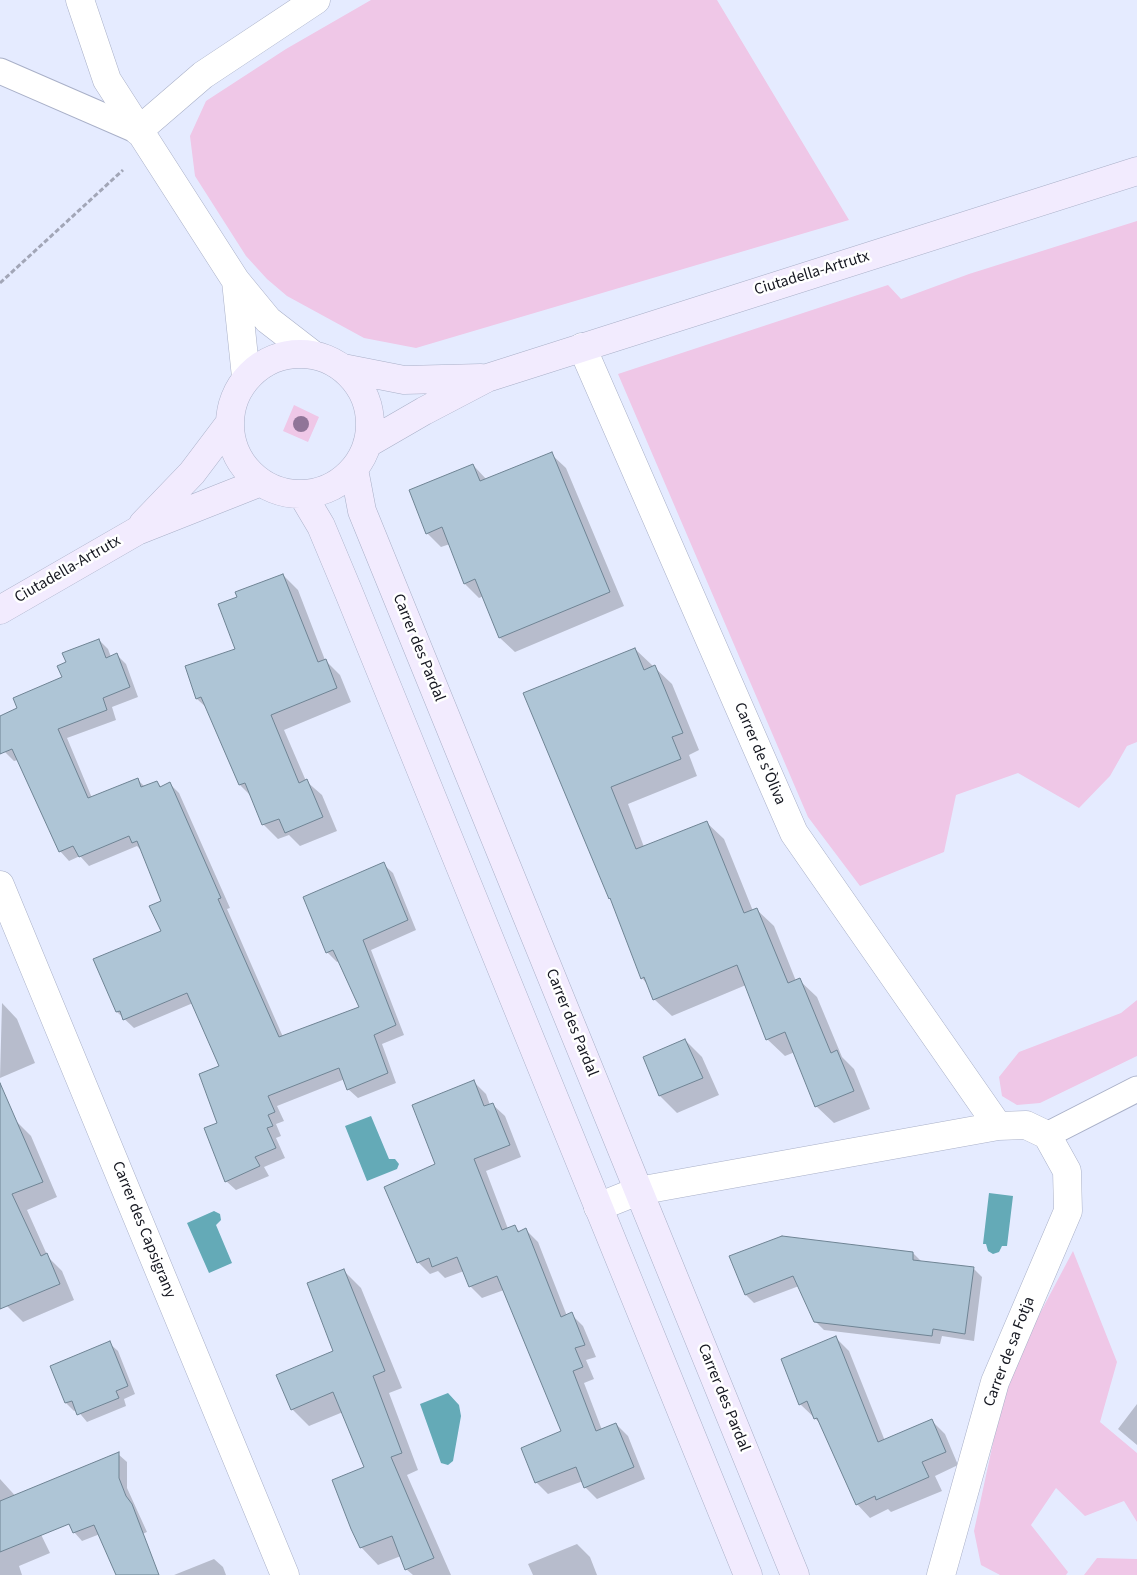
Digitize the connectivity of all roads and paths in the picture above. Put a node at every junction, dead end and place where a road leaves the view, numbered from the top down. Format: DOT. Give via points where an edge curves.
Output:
graph roads {
  1 [pos="80,0"];
  2 [pos="316,0"];
  3 [pos="0,71"];
  4 [pos="143,139"];
  5 [pos="1137,171"];
  6 [pos="236,281"];
  7 [pos="0,283"];
  8 [pos="582,347"];
  9 [pos="312,354"];
  10 [pos="343,368"];
  11 [pos="246,377"];
  12 [pos="487,378"];
  13 [pos="229,424"];
  14 [pos="367,444"];
  15 [pos="354,469"];
  16 [pos="260,482"];
  17 [pos="302,494"];
  18 [pos="137,531"];
  19 [pos="0,610"];
  20 [pos="0,885"];
  21 [pos="1137,1089"];
  22 [pos="998,1126"];
  23 [pos="1048,1135"];
  24 [pos="638,1191"];
  25 [pos="598,1207"];
  26 [pos="285,1575"];
  27 [pos="748,1575"];
  28 [pos="795,1575"];
  29 [pos="941,1575"];
  1 -- 4 [label="street" via="107,80"];
  2 -- 4 [label="street" via="203,75"];
  3 -- 4 [label="lane"];
  4 -- 6 [label="street"];
  4 -- 7 [label="path"];
  5 -- 8 [label="street, Ciutadella-Artrutx"];
  6 -- 9 [label="street" via="268,320"];
  6 -- 11 [label="street"];
  8 -- 12 [label="street, Ciutadella-Artrutx"];
  8 -- 22 [label="street, Carrer de s'Òliva" via="794,833"];
  9 -- 10 [label="street, Ciutadella-Artrutx"];
  9 -- 11 [label="street, Ciutadella-Artrutx" via="276,357"];
  10 -- 12 [label="street" via="404,380"];
  10 -- 14 [label="street, Ciutadella-Artrutx" via="357,383 367,402 370,423"];
  11 -- 13 [label="street, Ciutadella-Artrutx" via="231,407"];
  12 -- 14 [label="street"];
  13 -- 16 [label="street, Ciutadella-Artrutx" via="233,446 244,466"];
  13 -- 18 [label="street, Ciutadella-Artrutx" via="192,473"];
  14 -- 15 [label="street, Ciutadella-Artrutx"];
  15 -- 17 [label="street, Ciutadella-Artrutx" via="340,482 322,491"];
  15 -- 24 [label="street, Carrer des Pardal" via="362,510"];
  16 -- 17 [label="street, Ciutadella-Artrutx" via="280,492"];
  16 -- 18 [label="street, Ciutadella-Artrutx"];
  17 -- 25 [label="street" via="321,526 349,593"];
  18 -- 19 [label="street, Ciutadella-Artrutx"];
  20 -- 26 [label="street, Carrer des Capsigrany"];
  21 -- 23 [label="lane"];
  22 -- 23 [label="street" via="1026,1124"];
  22 -- 24 [label="street"];
  23 -- 29 [label="street, Carrer de sa Fotja" via="1067,1171 1068,1211 995,1382"];
  24 -- 25 [label="street"];
  24 -- 28 [label="street, Carrer des Pardal"];
  25 -- 27 [label="street"];
}
